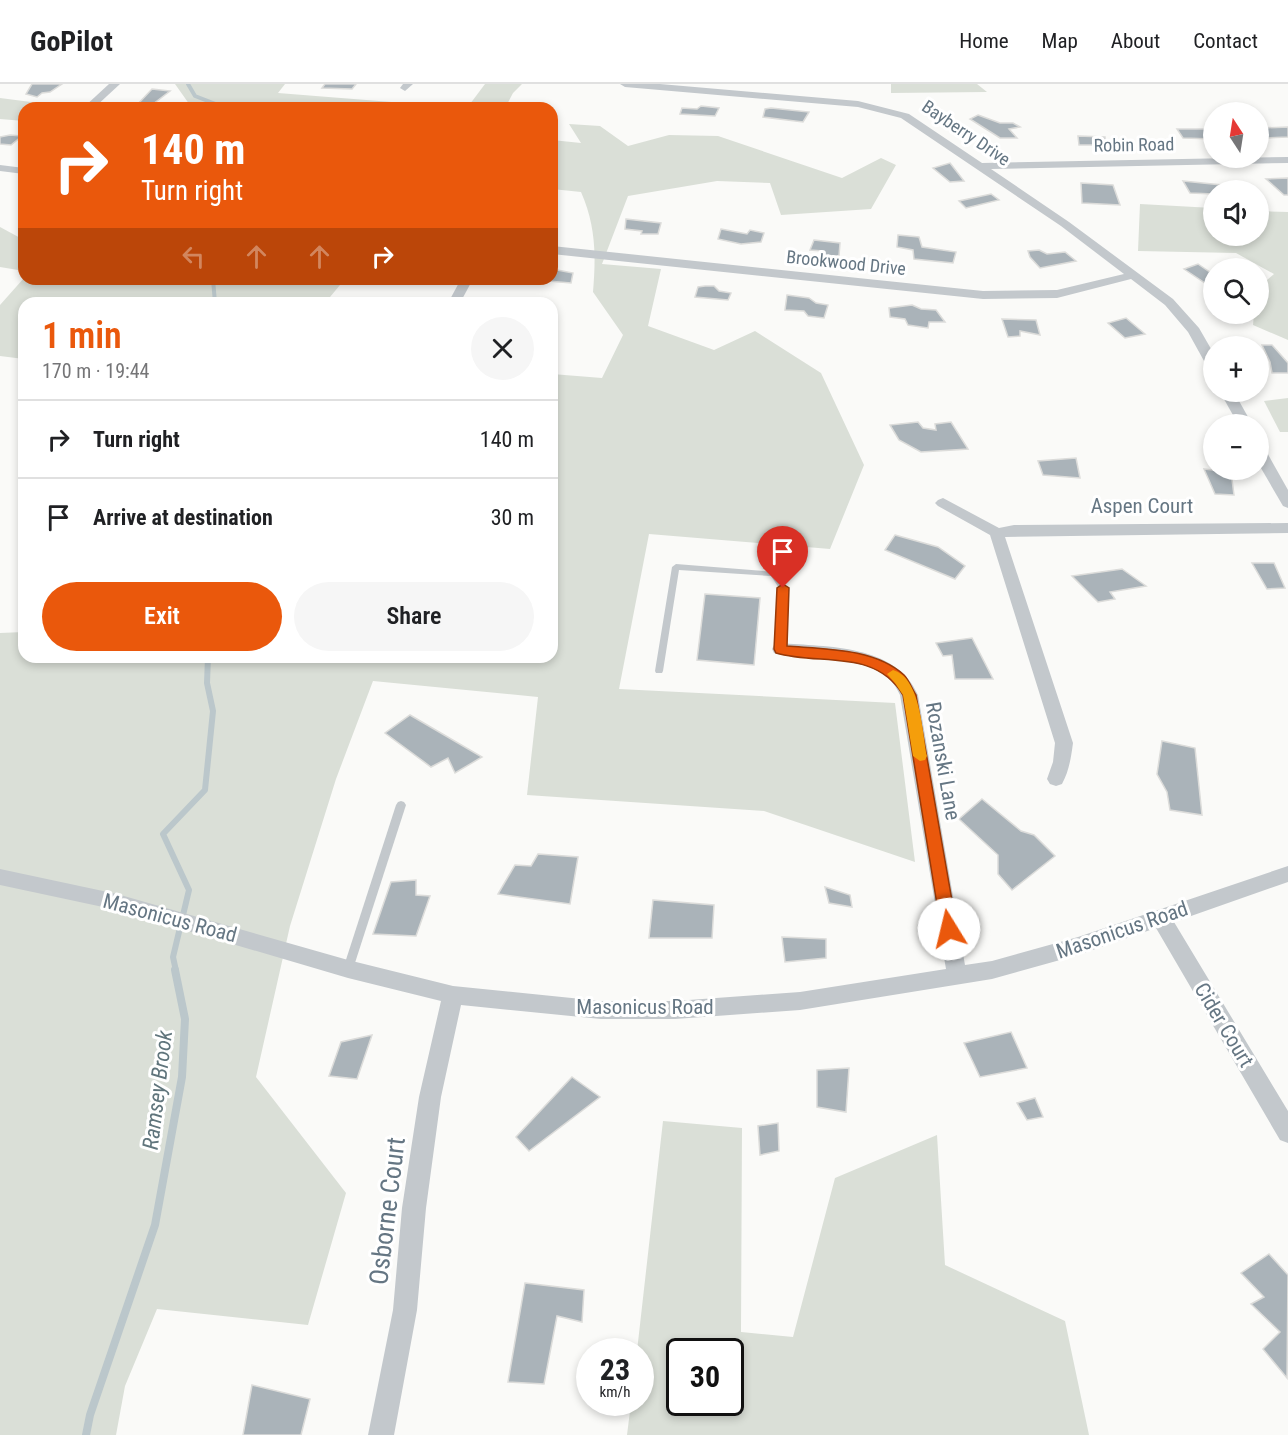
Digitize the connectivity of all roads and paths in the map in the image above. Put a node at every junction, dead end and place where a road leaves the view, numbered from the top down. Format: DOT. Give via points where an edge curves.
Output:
graph roads {
  1 [pos="115,84"];
  2 [pos="625,84"];
  3 [pos="95,102"];
  4 [pos="1288,160"];
  5 [pos="981,166"];
  6 [pos="0,168"];
  7 [pos="18,169"];
  8 [pos="558,251"];
  9 [pos="1134,275"];
  10 [pos="1203,347"];
  11 [pos="1269,469"];
  12 [pos="943,503"];
  13 [pos="1288,503"];
  14 [pos="1288,528"];
  15 [pos="997,533"];
  16 [pos="780,649"];
  17 [pos="659,671"];
  18 [pos="1056,779"];
  19 [pos="401,805"];
  20 [pos="1288,874"];
  21 [pos="0,877"];
  22 [pos="1161,918"];
  23 [pos="348,969"];
  24 [pos="957,976"];
  25 [pos="453,995"];
  26 [pos="1288,1132"];
  27 [pos="381,1435"];
  1 -- 3 [label="street"];
  2 -- 5 [label="street, Bayberry Drive" via="874,107 917,122"];
  4 -- 5 [label="street, Robin Road"];
  5 -- 9 [label="street, Bayberry Drive"];
  6 -- 7 [label="street"];
  8 -- 9 [label="street, Brookwood Drive" via="983,295 1058,294"];
  9 -- 10 [label="street, Bayberry Drive" via="1183,316"];
  11 -- 13 [label="street"];
  12 -- 15 [label="street"];
  14 -- 15 [label="street, Aspen Court"];
  15 -- 18 [label="street" via="1064,743"];
  16 -- 17 [label="lane" via="783,588 773,574 676,567"];
  16 -- 24 [label="street, Rozanski Lane" via="849,656 880,665 900,679 909,695"];
  19 -- 23 [label="lane"];
  20 -- 22 [label="street, Masonicus Road"];
  21 -- 23 [label="street, Masonicus Road" via="172,917"];
  22 -- 24 [label="street, Masonicus Road" via="1035,960"];
  22 -- 26 [label="street, Cider Court"];
  23 -- 25 [label="street, Masonicus Road"];
  24 -- 25 [label="street, Masonicus Road" via="800,1001 704,1009 601,1010"];
  25 -- 27 [label="street, Osborne Court" via="430,1097 405,1310"];
}
